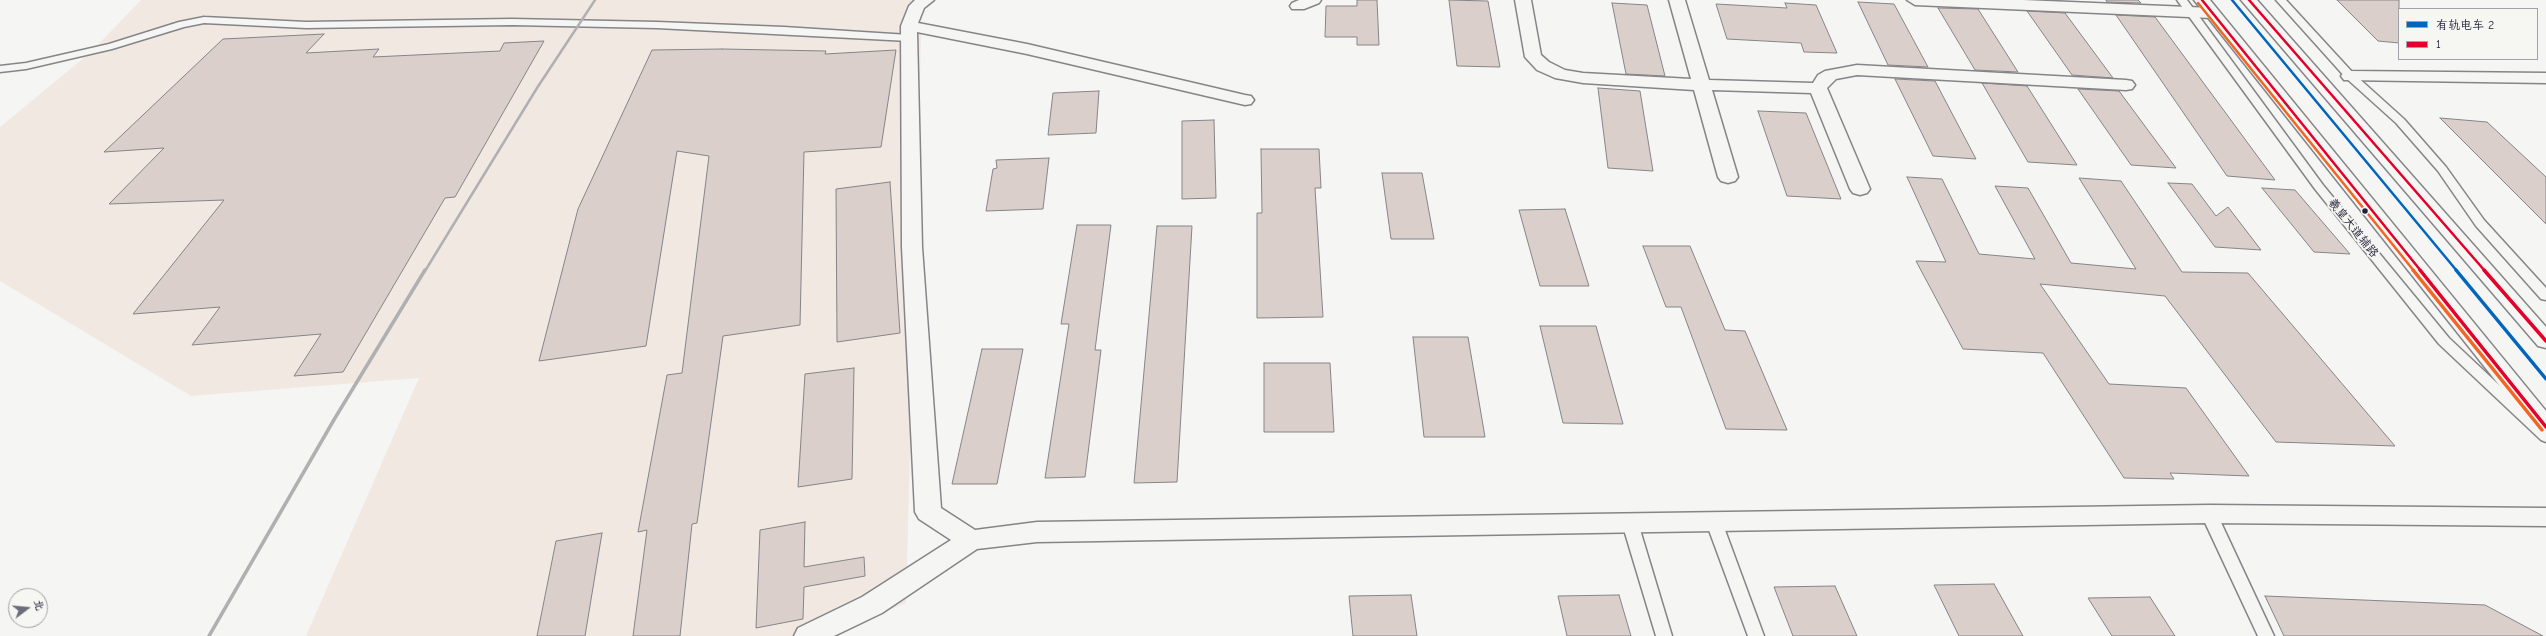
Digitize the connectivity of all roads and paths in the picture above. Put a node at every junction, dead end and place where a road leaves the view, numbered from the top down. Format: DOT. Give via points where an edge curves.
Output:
graph roads {
  1 [pos="926,0"];
  2 [pos="1313,0"];
  3 [pos="1524,0"];
  4 [pos="1677,0"];
  5 [pos="1915,0"];
  6 [pos="2249,0"];
  7 [pos="2281,0"];
  8 [pos="1992,2"];
  9 [pos="1298,6"];
  10 [pos="2197,6"];
  11 [pos="909,32"];
  12 [pos="0,69"];
  13 [pos="2350,76"];
  14 [pos="2546,78"];
  15 [pos="1701,85"];
  16 [pos="2126,85"];
  17 [pos="1818,88"];
  18 [pos="1245,100"];
  19 [pos="1728,176"];
  20 [pos="1860,189"];
  21 [pos="2546,296"];
  22 [pos="2546,341"];
  23 [pos="2546,427"];
  24 [pos="2546,437"];
  25 [pos="2209,514"];
  26 [pos="2546,517"];
  27 [pos="1714,522"];
  28 [pos="1630,523"];
  29 [pos="971,540"];
  30 [pos="808,636"];
  31 [pos="1664,636"];
  32 [pos="1756,636"];
  33 [pos="2266,636"];
  1 -- 11 [label="street" via="917,6"];
  2 -- 9 [label="street"];
  3 -- 15 [label="street" via="1531,52 1537,62 1551,70 1583,78"];
  4 -- 15 [label="street"];
  5 -- 8 [label="street"];
  6 -- 22 [label="street"];
  7 -- 13 [label="lane"];
  8 -- 10 [label="street"];
  10 -- 23 [label="street"];
  10 -- 24 [label="lane, 羲皇大道辅路" via="2319,186 2444,341"];
  11 -- 12 [label="lane" via="649,24 306,24 204,20 182,24 105,48 26,66"];
  11 -- 18 [label="street" via="1027,48"];
  11 -- 29 [label="street" via="912,247 928,512"];
  13 -- 14 [label="street"];
  13 -- 21 [label="lane" via="2400,121 2442,169 2480,223"];
  15 -- 17 [label="street"];
  15 -- 19 [label="street"];
  16 -- 17 [label="street" via="1857,70 1831,75 1820,83"];
  17 -- 20 [label="street"];
  25 -- 26 [label="street"];
  25 -- 27 [label="street"];
  25 -- 33 [label="lane"];
  27 -- 28 [label="street"];
  27 -- 32 [label="lane"];
  28 -- 29 [label="street" via="1037,532"];
  28 -- 31 [label="lane"];
  29 -- 30 [label="street" via="872,605"];
}
